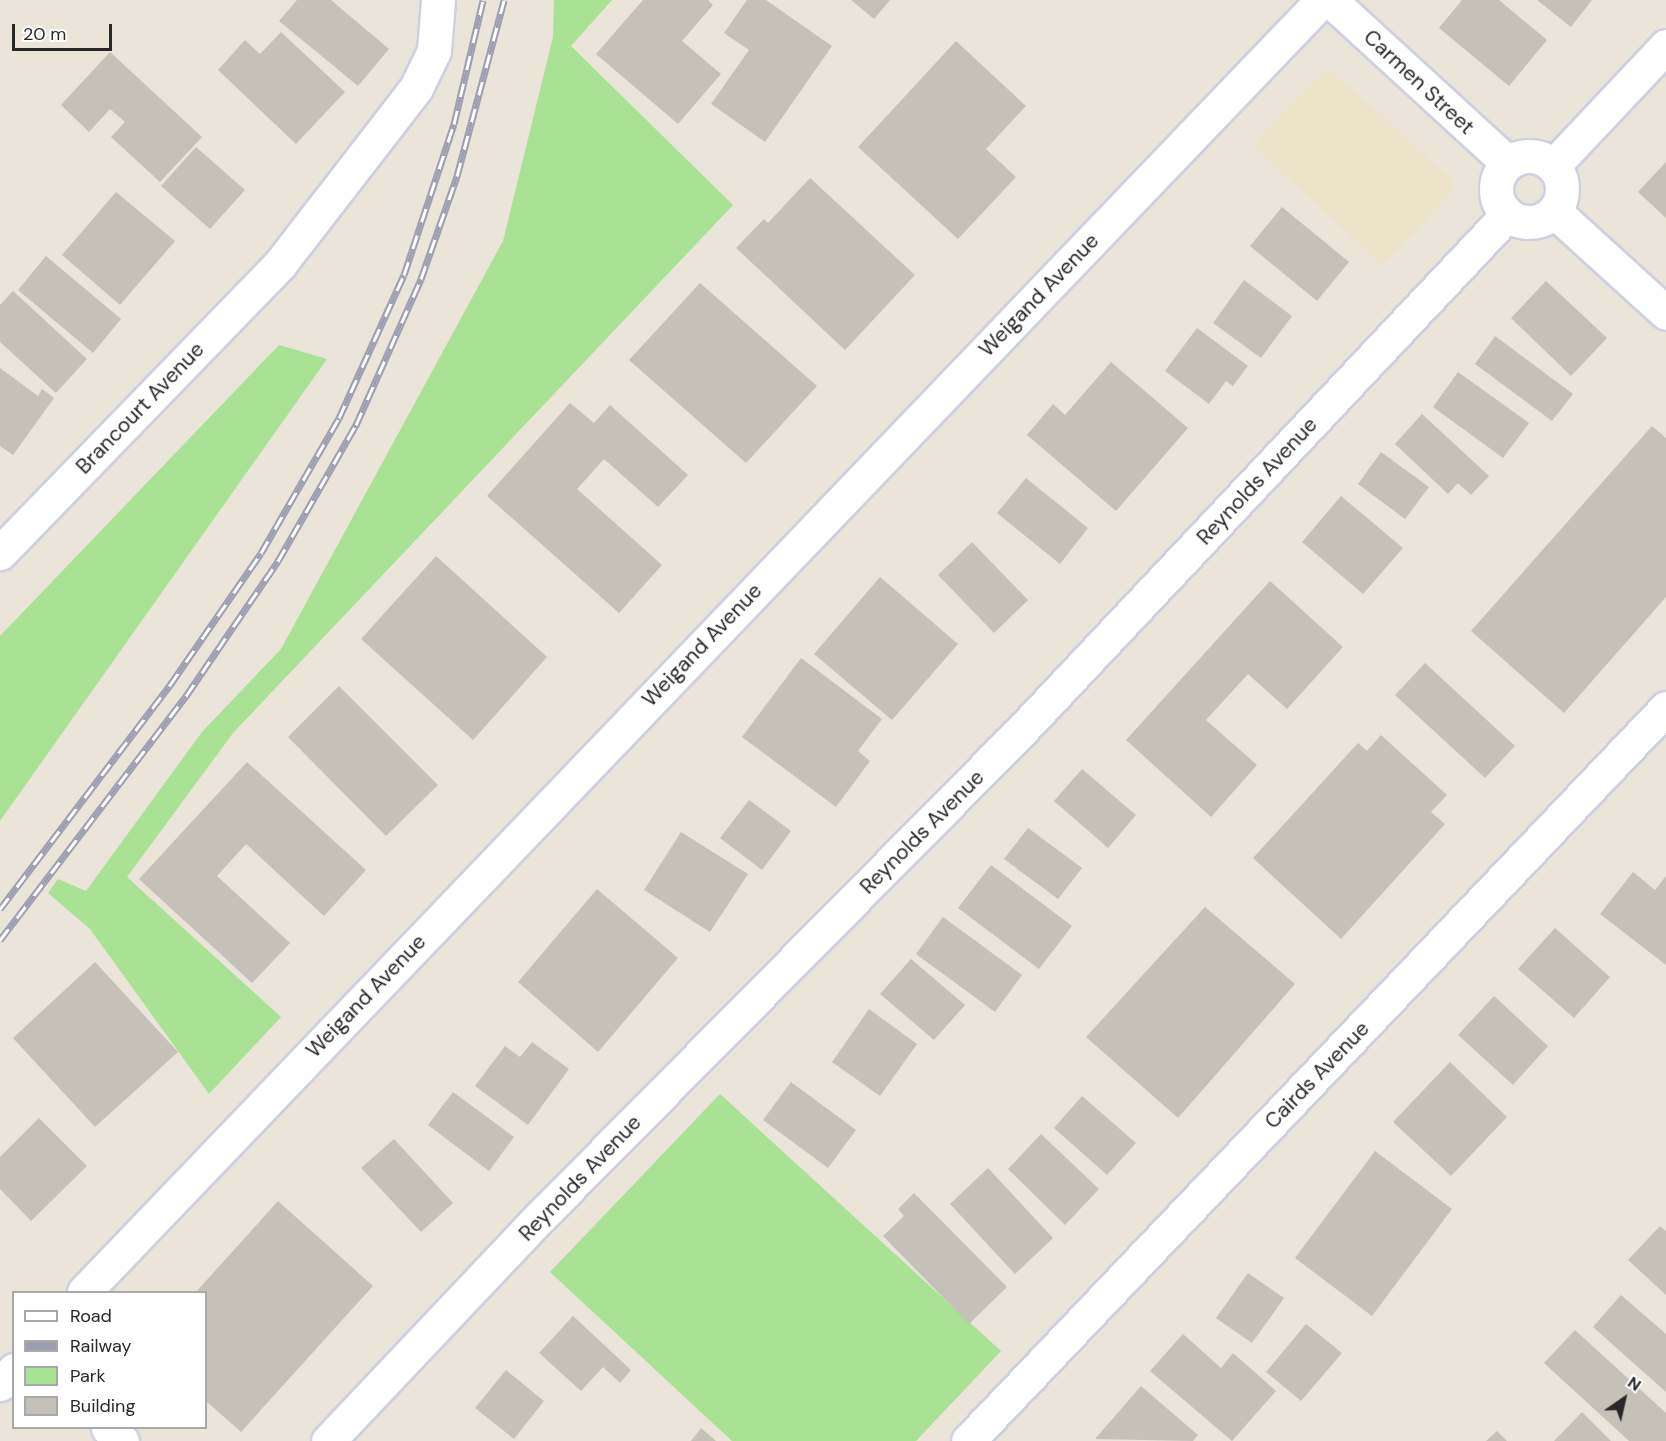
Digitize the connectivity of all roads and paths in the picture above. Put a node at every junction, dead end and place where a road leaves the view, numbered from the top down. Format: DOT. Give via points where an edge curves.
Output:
graph roads {
  1 [pos="438,0"];
  2 [pos="1322,0"];
  3 [pos="1330,0"];
  4 [pos="1666,46"];
  5 [pos="1508,163"];
  6 [pos="1553,166"];
  7 [pos="1554,212"];
  8 [pos="1508,215"];
  9 [pos="1666,313"];
  10 [pos="0,553"];
  11 [pos="1666,708"];
  12 [pos="86,1291"];
  13 [pos="12,1372"];
  14 [pos="0,1384"];
  15 [pos="109,1429"];
  16 [pos="122,1441"];
  17 [pos="328,1441"];
  18 [pos="968,1441"];
  1 -- 10 [label="street, Brancourt Avenue" via="434,51 416,88 280,264"];
  2 -- 12 [label="street, Weigand Avenue"];
  3 -- 5 [label="street, Carmen Street"];
  4 -- 6 [label="street"];
  5 -- 6 [label="street" via="1516,158 1536,157"];
  5 -- 8 [label="street" via="1495,189"];
  6 -- 7 [label="street" via="1562,194"];
  7 -- 8 [label="street" via="1526,223"];
  7 -- 9 [label="street"];
  8 -- 17 [label="street, Reynolds Avenue" via="1021,731 542,1215"];
  11 -- 18 [label="street, Cairds Avenue"];
  13 -- 14 [label="street"];
  15 -- 16 [label="street"];
}
